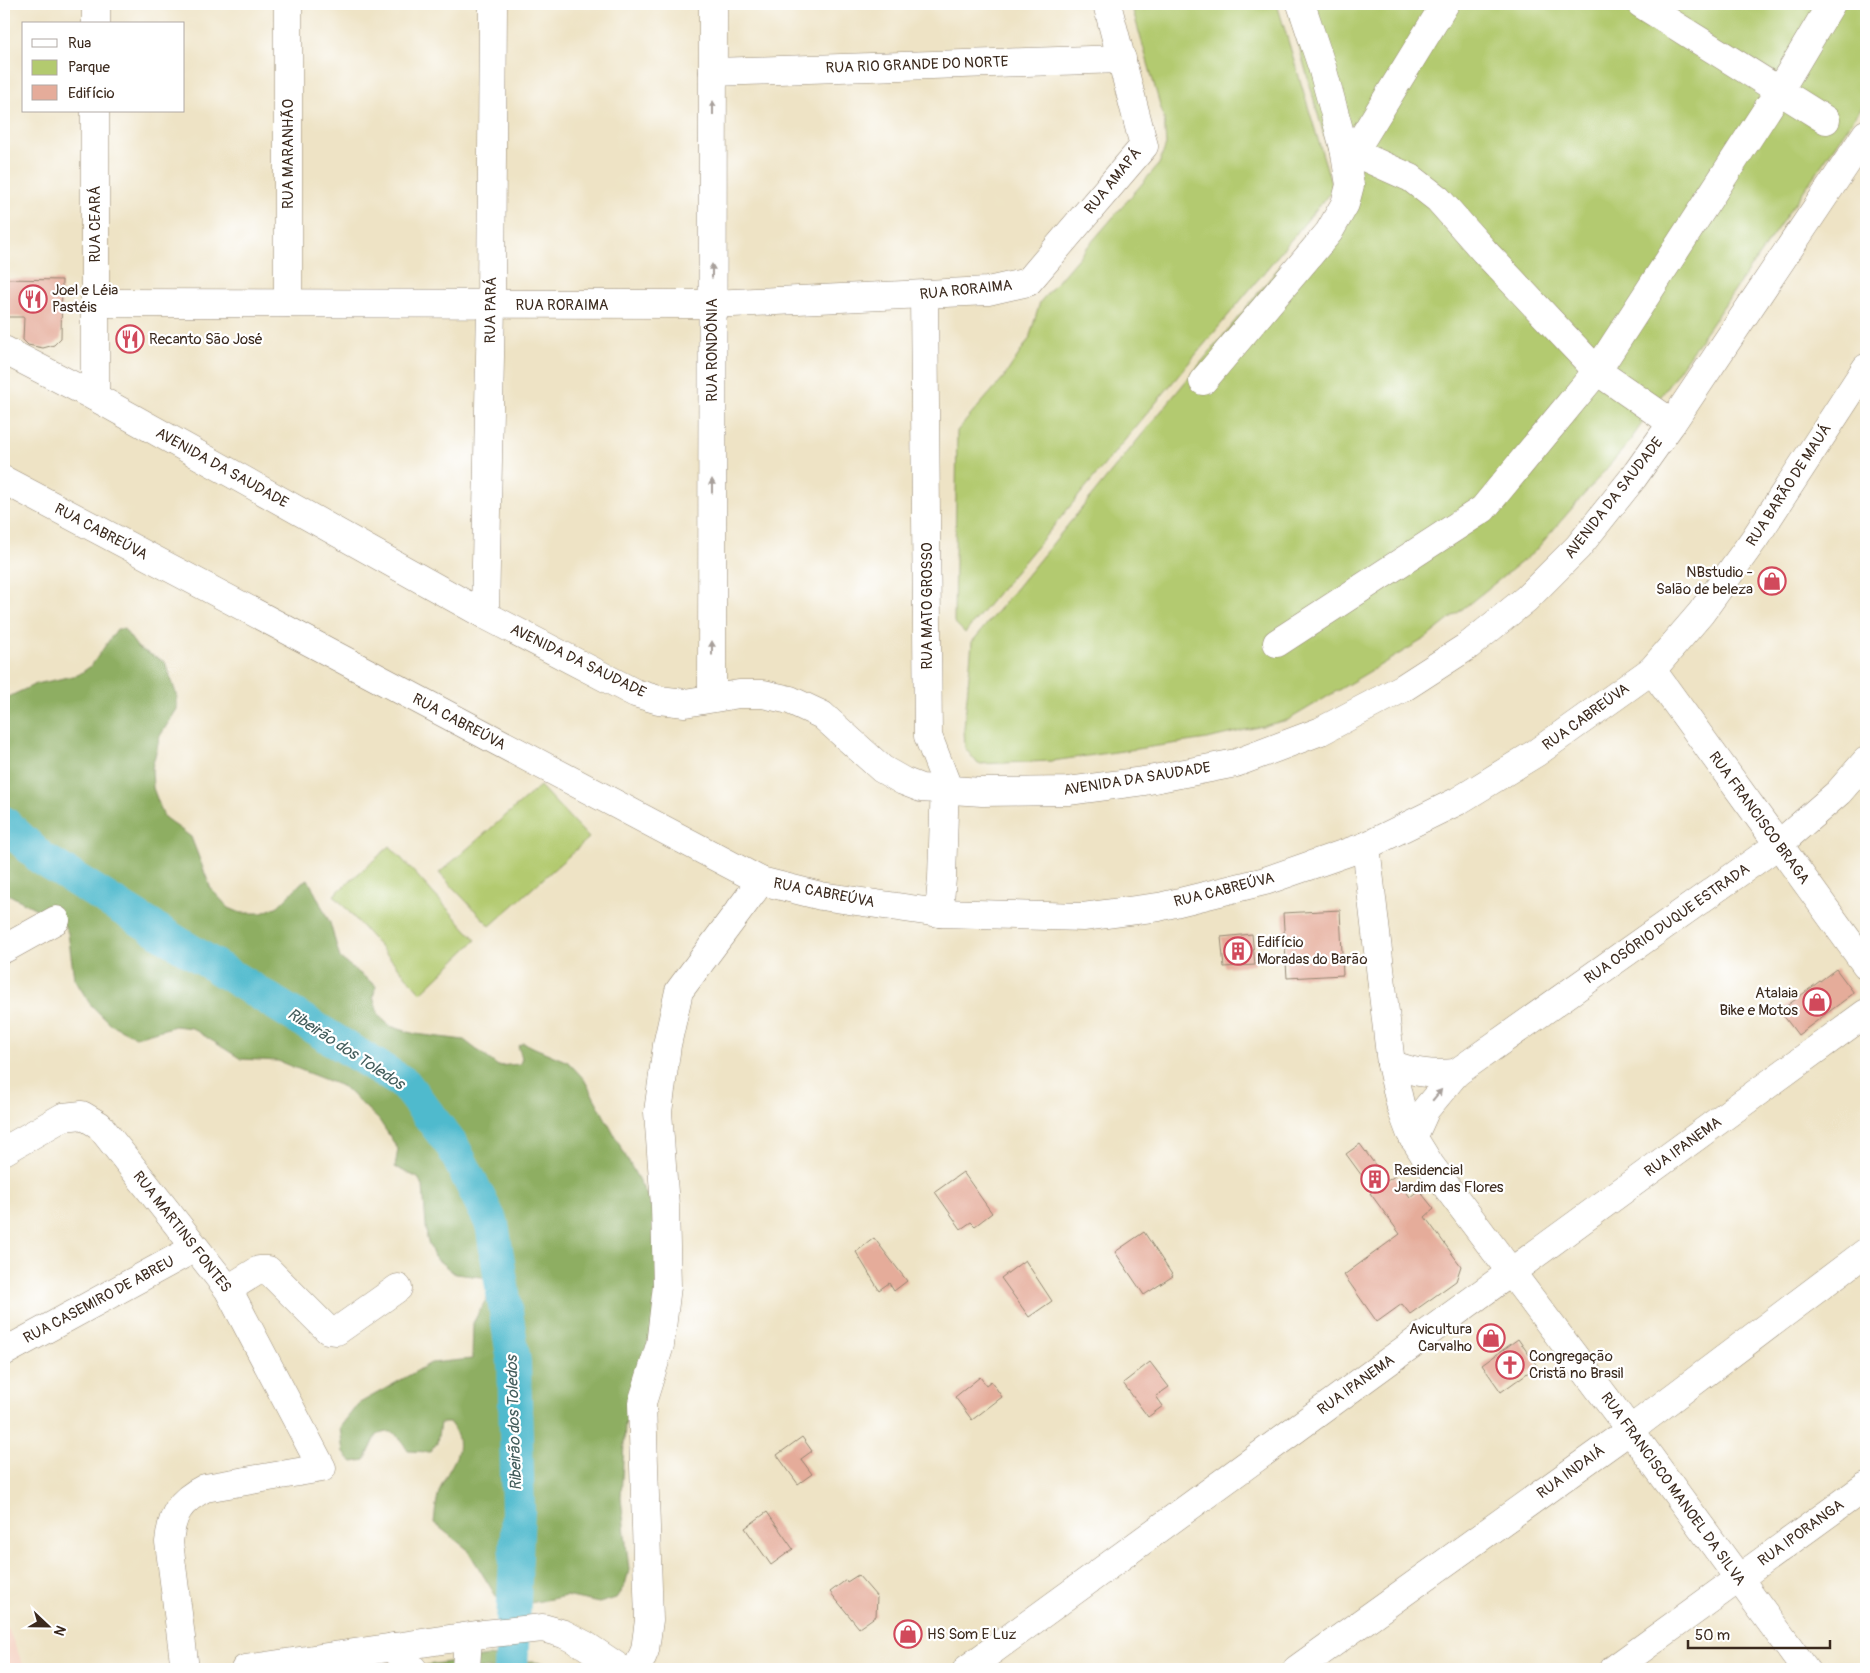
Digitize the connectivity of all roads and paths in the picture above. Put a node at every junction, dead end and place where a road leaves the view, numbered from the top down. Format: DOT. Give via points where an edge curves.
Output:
graph roads {
  1 [pos="96,4"];
  2 [pos="288,4"];
  3 [pos="493,4"];
  4 [pos="713,4"];
  5 [pos="1106,4"];
  6 [pos="1301,4"];
  7 [pos="1445,4"];
  8 [pos="1641,4"];
  9 [pos="1831,4"];
  10 [pos="96,22"];
  11 [pos="1122,59"];
  12 [pos="713,72"];
  13 [pos="1779,91"];
  14 [pos="95,112"];
  15 [pos="1826,120"];
  16 [pos="1866,134"];
  17 [pos="1349,150"];
  18 [pos="1028,282"];
  19 [pos="924,295"];
  20 [pos="95,303"];
  21 [pos="288,303"];
  22 [pos="712,304"];
  23 [pos="491,305"];
  24 [pos="4,350"];
  25 [pos="1866,368"];
  26 [pos="1597,371"];
  27 [pos="1203,381"];
  28 [pos="95,397"];
  29 [pos="1672,422"];
  30 [pos="4,480"];
  31 [pos="485,616"];
  32 [pos="1278,643"];
  33 [pos="1652,670"];
  34 [pos="712,697"];
  35 [pos="1866,761"];
  36 [pos="945,789"];
  37 [pos="1778,845"];
  38 [pos="1366,846"];
  39 [pos="761,881"];
  40 [pos="939,913"];
  41 [pos="56,920"];
  42 [pos="4,949"];
  43 [pos="1866,966"];
  44 [pos="1866,1014"];
  45 [pos="1391,1064"];
  46 [pos="1456,1073"];
  47 [pos="1413,1138"];
  48 [pos="4,1151"];
  49 [pos="195,1248"];
  50 [pos="1866,1252"];
  51 [pos="1511,1272"];
  52 [pos="398,1288"];
  53 [pos="228,1289"];
  54 [pos="4,1352"];
  55 [pos="1630,1430"];
  56 [pos="1866,1486"];
  57 [pos="1738,1578"];
  58 [pos="475,1636"];
  59 [pos="392,1647"];
  60 [pos="185,1669"];
  61 [pos="244,1669"];
  62 [pos="413,1669"];
  63 [pos="466,1669"];
  64 [pos="621,1669"];
  65 [pos="637,1669"];
  66 [pos="967,1669"];
  67 [pos="1298,1669"];
  68 [pos="1614,1669"];
  69 [pos="1805,1669"];
  1 -- 10 [label="street"];
  2 -- 21 [label="street, RUA MARANHÃO"];
  3 -- 23 [label="street, RUA PARÁ"];
  4 -- 12 [label="street, RUA RONDÔNIA"];
  5 -- 11 [label="street, RUA AMAPÁ"];
  6 -- 17 [label="street"];
  7 -- 17 [label="street"];
  8 -- 13 [label="street"];
  9 -- 13 [label="street"];
  11 -- 12 [label="street, RUA RIO GRANDE DO NORTE"];
  11 -- 18 [label="street, RUA AMAPÁ" via="1144,146"];
  22 -- 12 [label="street, RUA RONDÔNIA, one-way"];
  13 -- 15 [label="street"];
  13 -- 26 [label="street"];
  14 -- 20 [label="street, RUA CEARÁ"];
  16 -- 29 [label="street, AVENIDA DA SAUDADE"];
  17 -- 26 [label="street" via="1411,178 1438,199"];
  17 -- 27 [label="street" via="1350,184 1346,204 1333,225"];
  18 -- 19 [label="street, RUA RORAIMA" via="988,291"];
  19 -- 22 [label="street, RUA RORAIMA"];
  19 -- 36 [label="street, RUA MATO GROSSO" via="928,736 945,780"];
  20 -- 21 [label="street, RUA RORAIMA"];
  20 -- 28 [label="street, RUA CEARÁ"];
  21 -- 23 [label="street, RUA RORAIMA"];
  22 -- 23 [label="street, RUA RORAIMA"];
  34 -- 22 [label="street, RUA RONDÔNIA, one-way"];
  23 -- 31 [label="street, RUA PARÁ"];
  24 -- 28 [label="street, AVENIDA DA SAUDADE"];
  25 -- 33 [label="street, RUA BARÃO DE MAUÁ" via="1756,538 1701,613"];
  26 -- 29 [label="street"];
  26 -- 32 [label="street" via="1483,509"];
  28 -- 31 [label="street, AVENIDA DA SAUDADE"];
  29 -- 36 [label="street, AVENIDA DA SAUDADE" via="1578,547 1526,599 1468,646 1402,688 1322,731 1236,763 1144,781 1068,791"];
  30 -- 39 [label="street, RUA CABREÚVA"];
  31 -- 34 [label="street, AVENIDA DA SAUDADE" via="635,693 685,703"];
  33 -- 37 [label="street, RUA FRANCISCO BRAGA"];
  33 -- 38 [label="street, RUA CABREÚVA" via="1536,753 1458,801"];
  34 -- 36 [label="street, AVENIDA DA SAUDADE" via="763,694 790,700 822,715 882,769 922,788"];
  35 -- 37 [label="street, RUA OSÓRIO DUQUE ESTRADA" via="1839,792"];
  36 -- 40 [label="street, RUA MATO GROSSO"];
  37 -- 43 [label="street, RUA FRANCISCO BRAGA"];
  37 -- 46 [label="street, RUA OSÓRIO DUQUE ESTRADA"];
  38 -- 40 [label="street, RUA CABREÚVA" via="1265,881 1159,907 1084,917"];
  38 -- 45 [label="street, RUA FRANCISCO MANOEL DA SILVA"];
  39 -- 40 [label="street, RUA CABREÚVA" via="822,896"];
  39 -- 65 [label="street" via="679,991 667,1045 658,1112 666,1206 667,1286 660,1345 642,1403 649,1620 645,1650"];
  41 -- 42 [label="street"];
  44 -- 51 [label="street, RUA IPANEMA"];
  45 -- 46 [label="street" via="1416,1073"];
  45 -- 47 [label="street, RUA FRANCISCO MANOEL DA SILVA" via="1401,1108"];
  47 -- 46 [label="street, RUA OSÓRIO DUQUE ESTRADA, one-way" via="1426,1109"];
  47 -- 51 [label="street, RUA FRANCISCO MANOEL DA SILVA"];
  48 -- 49 [label="street, RUA MARTINS FONTES" via="63,1117 82,1115 99,1125"];
  49 -- 53 [label="street, RUA MARTINS FONTES"];
  49 -- 54 [label="street, RUA CASEMIRO DE ABREU"];
  50 -- 55 [label="street, RUA INDAIÁ"];
  51 -- 55 [label="street, RUA FRANCISCO MANOEL DA SILVA"];
  51 -- 66 [label="street, RUA IPANEMA"];
  52 -- 53 [label="street" via="337,1331 328,1330 268,1270 259,1270"];
  53 -- 60 [label="street, RUA MARTINS FONTES" via="322,1468 205,1488 190,1496 179,1508 171,1524 169,1542"];
  55 -- 57 [label="street, RUA FRANCISCO MANOEL DA SILVA"];
  55 -- 67 [label="street, RUA INDAIÁ"];
  56 -- 57 [label="street, RUA IPORANGA"];
  57 -- 68 [label="street, RUA IPORANGA"];
  57 -- 69 [label="street, RUA FRANCISCO MANOEL DA SILVA"];
  58 -- 59 [label="street"];
  58 -- 63 [label="street"];
  58 -- 64 [label="street" via="543,1628 564,1634"];
  59 -- 61 [label="street"];
  59 -- 62 [label="street"];
}
